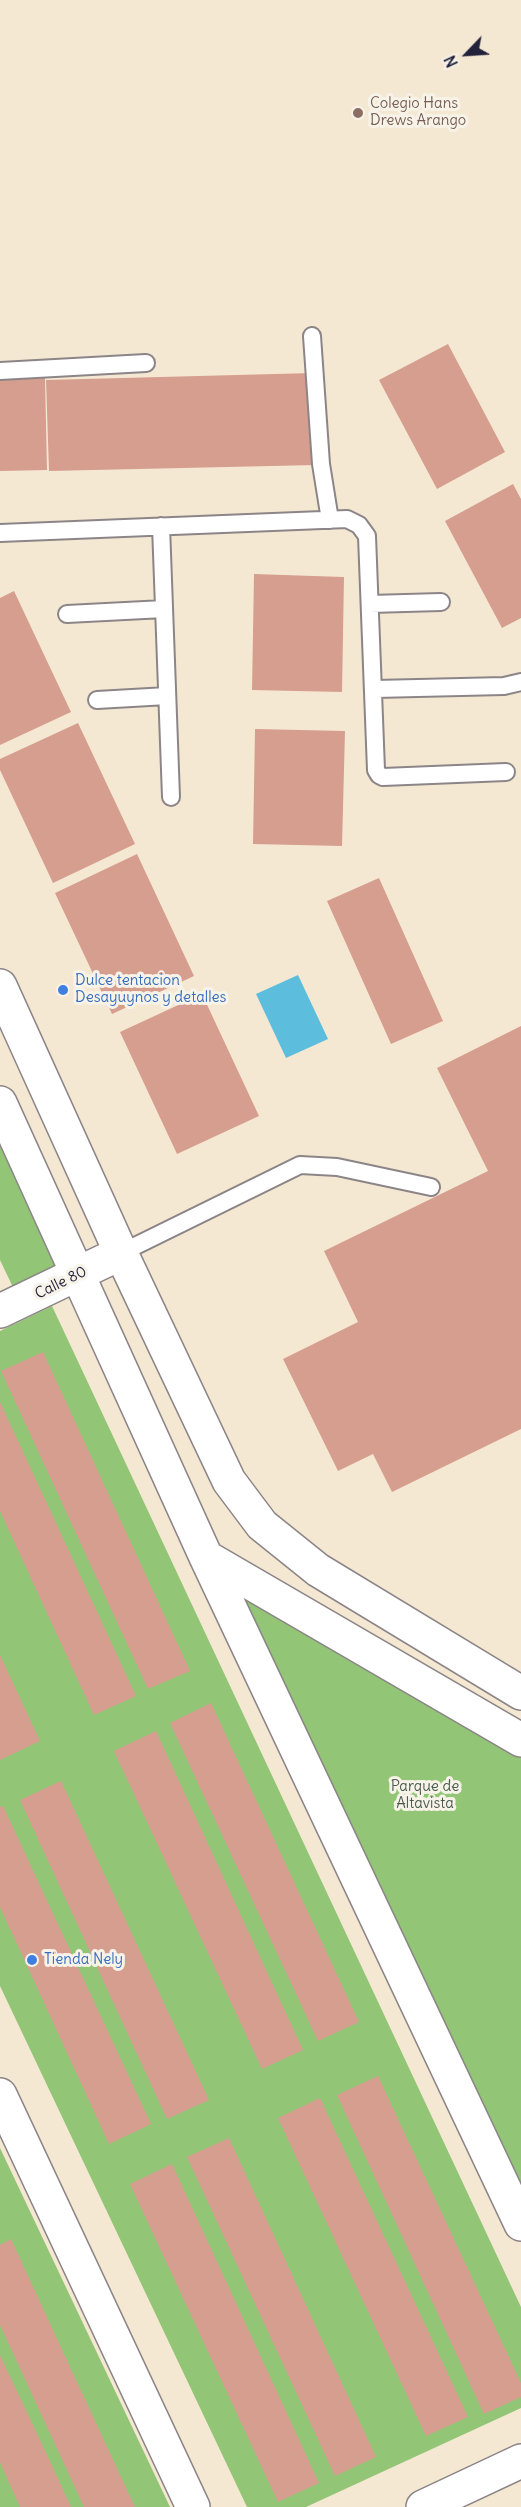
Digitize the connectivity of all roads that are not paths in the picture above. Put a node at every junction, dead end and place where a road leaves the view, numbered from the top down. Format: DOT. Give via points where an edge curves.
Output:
graph roads {
  1 [pos="312,336"];
  2 [pos="146,363"];
  3 [pos="0,371"];
  4 [pos="330,520"];
  5 [pos="161,526"];
  6 [pos="0,533"];
  7 [pos="441,602"];
  8 [pos="370,604"];
  9 [pos="164,609"];
  10 [pos="67,614"];
  11 [pos="521,682"];
  12 [pos="375,689"];
  13 [pos="167,696"];
  14 [pos="97,700"];
  15 [pos="507,772"];
  16 [pos="171,797"];
  17 [pos="0,986"];
  18 [pos="0,1103"];
  19 [pos="431,1187"];
  20 [pos="121,1253"];
  21 [pos="79,1274"];
  22 [pos="0,1311"];
  23 [pos="206,1557"];
  24 [pos="521,1693"];
  25 [pos="521,1740"];
  26 [pos="0,2095"];
  27 [pos="521,2224"];
  28 [pos="521,2461"];
  29 [pos="193,2507"];
  30 [pos="423,2507"];
  1 -- 4 [label="lane" via="321,464"];
  2 -- 3 [label="lane"];
  4 -- 5 [label="lane"];
  4 -- 8 [label="lane" via="347,519 359,525 367,536"];
  5 -- 6 [label="lane"];
  5 -- 9 [label="lane"];
  7 -- 8 [label="lane"];
  8 -- 12 [label="lane"];
  9 -- 10 [label="lane"];
  9 -- 13 [label="lane"];
  11 -- 12 [label="lane" via="504,686"];
  12 -- 15 [label="lane" via="378,775"];
  13 -- 14 [label="lane"];
  13 -- 16 [label="lane"];
  17 -- 20 [label="street"];
  18 -- 21 [label="street"];
  19 -- 20 [label="lane" via="337,1167 300,1165"];
  20 -- 21 [label="street, Calle 80"];
  20 -- 24 [label="street" via="229,1481 262,1525 318,1570"];
  21 -- 22 [label="street, Calle 80"];
  21 -- 23 [label="street"];
  23 -- 25 [label="street"];
  23 -- 27 [label="street"];
  26 -- 29 [label="street"];
  28 -- 30 [label="street"];
}
